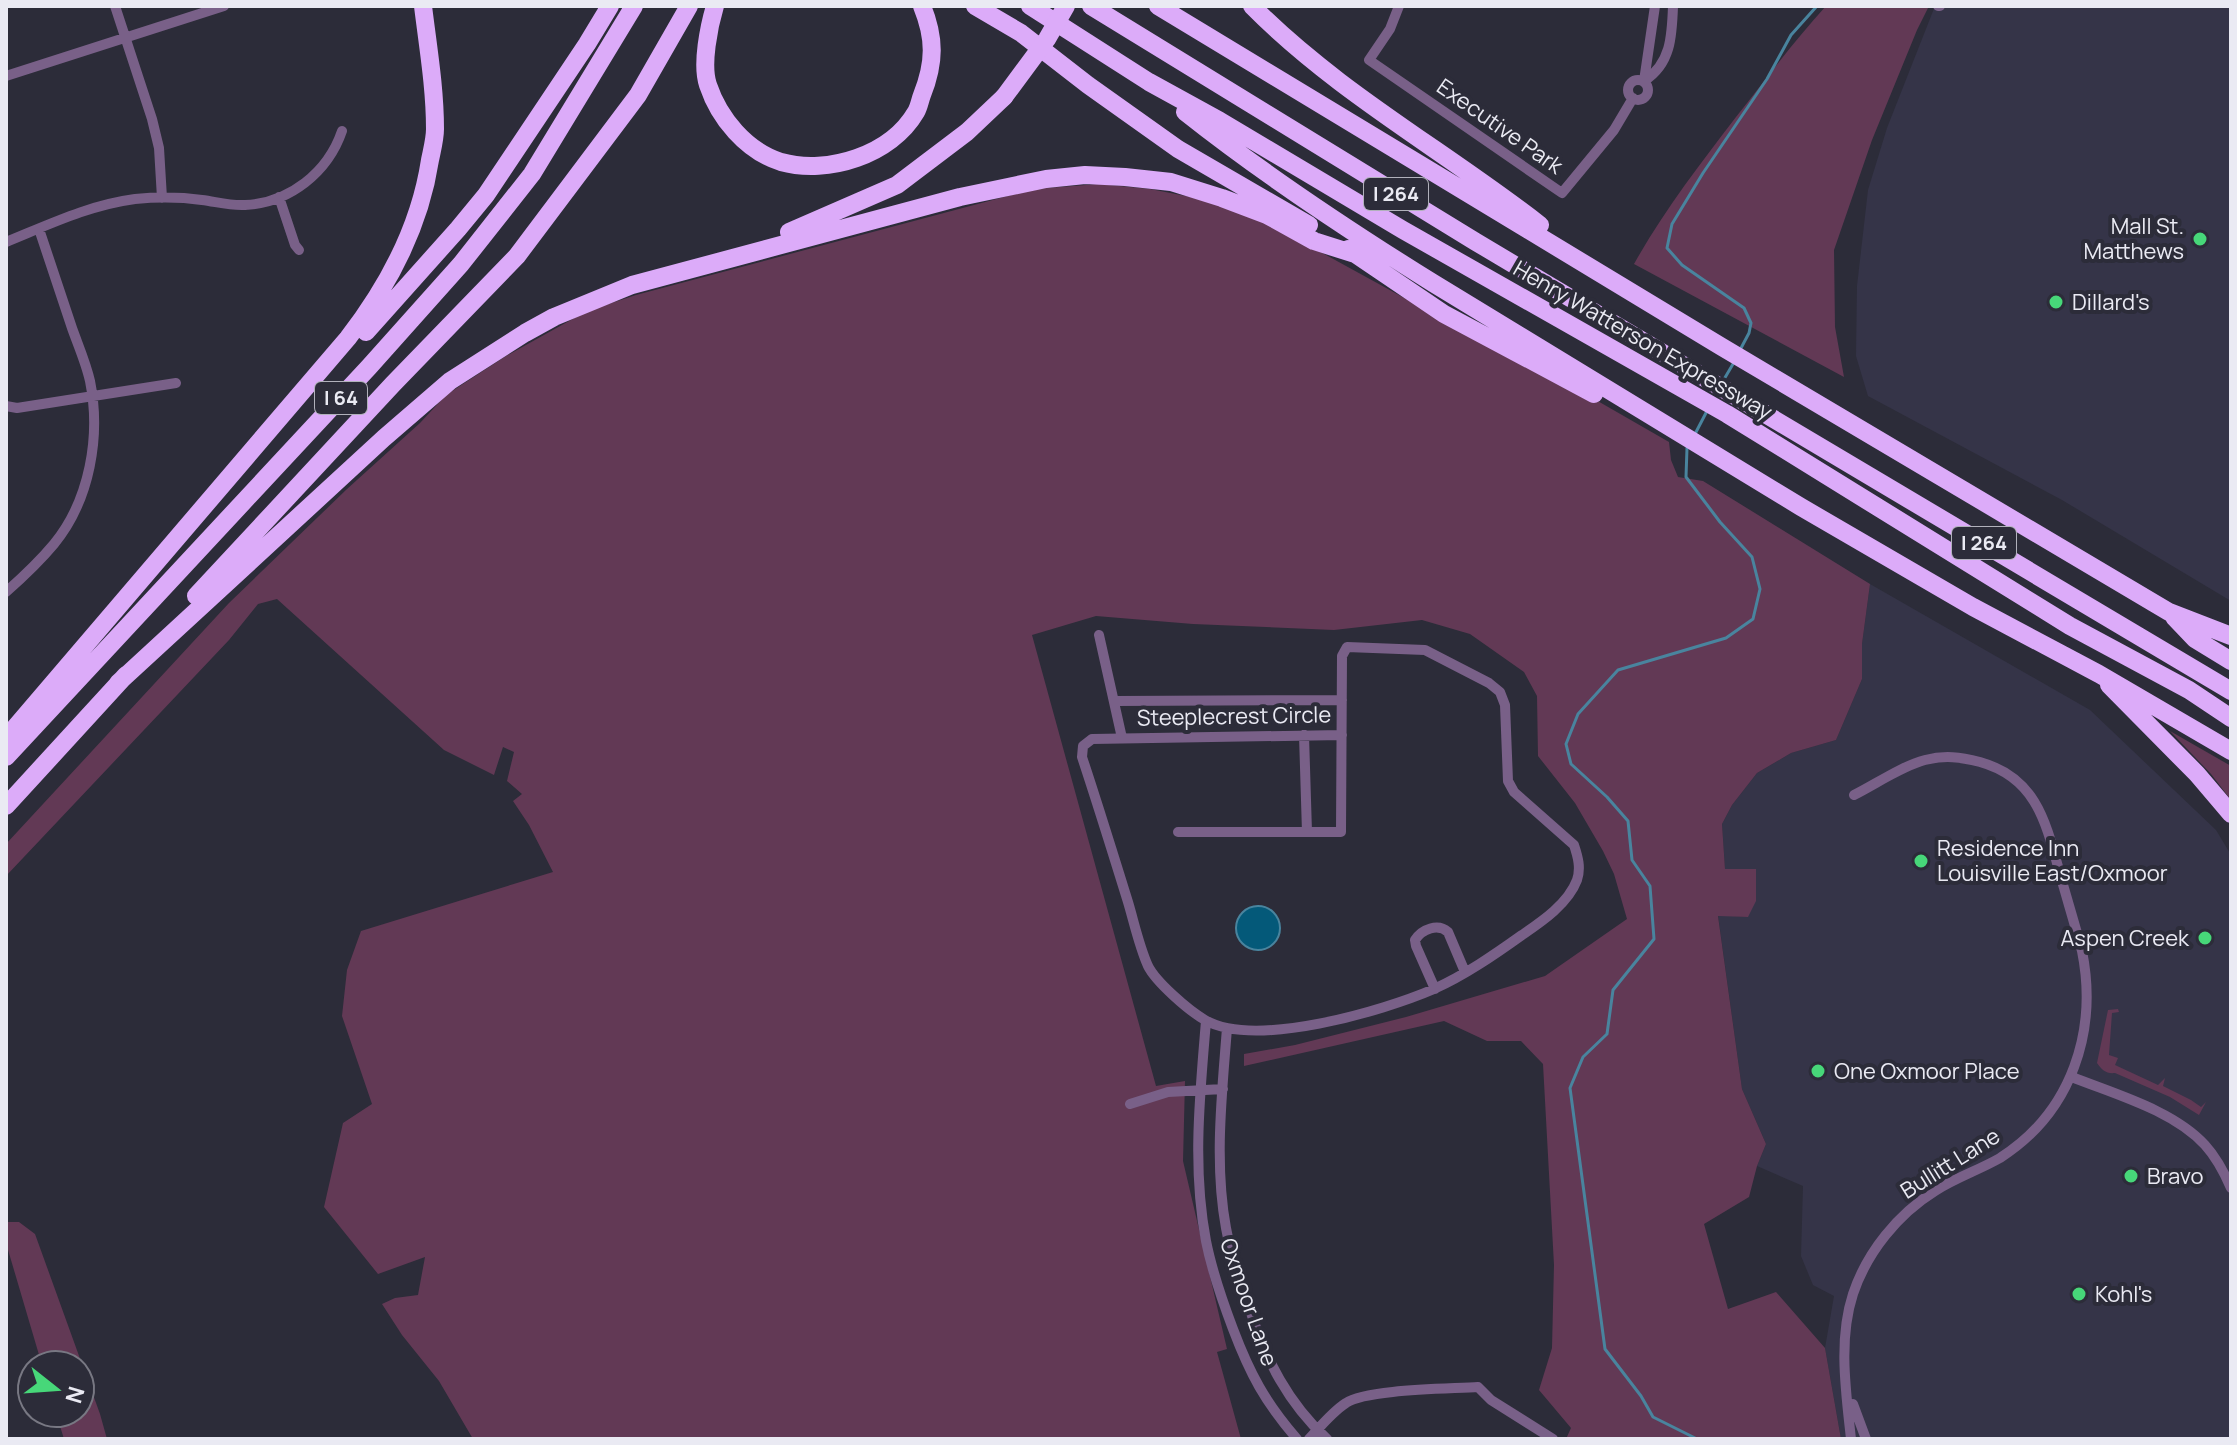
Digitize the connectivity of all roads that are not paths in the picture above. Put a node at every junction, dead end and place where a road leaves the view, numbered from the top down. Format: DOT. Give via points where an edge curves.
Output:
graph roads {
  1 [pos="115,6"];
  2 [pos="224,6"];
  3 [pos="423,6"];
  4 [pos="610,6"];
  5 [pos="634,6"];
  6 [pos="689,6"];
  7 [pos="715,6"];
  8 [pos="922,6"];
  9 [pos="975,6"];
  10 [pos="1030,6"];
  11 [pos="1066,6"];
  12 [pos="1091,6"];
  13 [pos="1158,6"];
  14 [pos="1175,6"];
  15 [pos="1252,6"];
  16 [pos="1399,6"];
  17 [pos="1655,6"];
  18 [pos="1673,6"];
  19 [pos="126,38"];
  20 [pos="1251,61"];
  21 [pos="6,76"];
  22 [pos="1644,81"];
  23 [pos="1149,82"];
  24 [pos="342,131"];
  25 [pos="279,197"];
  26 [pos="162,198"];
  27 [pos="39,229"];
  28 [pos="6,242"];
  29 [pos="299,250"];
  30 [pos="1358,255"];
  31 [pos="717,263"];
  32 [pos="1608,278"];
  33 [pos="176,383"];
  34 [pos="92,396"];
  35 [pos="6,406"];
  36 [pos="1672,431"];
  37 [pos="149,571"];
  38 [pos="6,592"];
  39 [pos="2169,612"];
  40 [pos="1099,635"];
  41 [pos="2231,636"];
  42 [pos="2231,661"];
  43 [pos="2099,674"];
  44 [pos="118,683"];
  45 [pos="2231,691"];
  46 [pos="1342,700"];
  47 [pos="1115,701"];
  48 [pos="2231,718"];
  49 [pos="1304,735"];
  50 [pos="1342,735"];
  51 [pos="6,738"];
  52 [pos="1122,738"];
  53 [pos="2231,751"];
  54 [pos="6,757"];
  55 [pos="1854,795"];
  56 [pos="6,806"];
  57 [pos="2231,814"];
  58 [pos="1178,832"];
  59 [pos="1307,832"];
  60 [pos="1465,972"];
  61 [pos="1435,989"];
  62 [pos="1206,1021"];
  63 [pos="1227,1028"];
  64 [pos="2072,1077"];
  65 [pos="1201,1089"];
  66 [pos="1223,1089"];
  67 [pos="1130,1104"];
  68 [pos="2231,1188"];
  69 [pos="1848,1391"];
  70 [pos="1317,1430"];
  71 [pos="1297,1439"];
  72 [pos="1309,1439"];
  73 [pos="1327,1439"];
  74 [pos="1553,1439"];
  75 [pos="1851,1439"];
  76 [pos="1866,1439"];
  1 -- 19 [label="street"];
  2 -- 19 [label="street"];
  3 -- 37 [label="highway" via="435,132 427,181 397,263 348,338"];
  4 -- 37 [label="highway" via="510,161 458,229"];
  5 -- 54 [label="highway, I 64" via="532,174 461,264"];
  6 -- 44 [label="highway, I 64" via="638,95 517,256"];
  7 -- 8 [label="highway" via="706,82 719,108 733,131 757,150 805,165 840,164 868,154 893,138 915,113 930,74 933,41"];
  9 -- 30 [label="highway" via="1021,33 1178,149"];
  10 -- 23 [label="highway, Henry Watterson Expressway / I 264"];
  11 -- 31 [label="highway, bridge" via="1004,97 897,185"];
  12 -- 45 [label="highway, Henry Watterson Expressway / I 264" via="1384,187"];
  13 -- 20 [label="highway"];
  14 -- 20 [label="highway"];
  15 -- 32 [label="highway" via="1322,68 1498,192"];
  16 -- 22 [label="street, Executive Park" via="1369,60 1562,193 1633,98 1647,96"];
  17 -- 22 [label="street, Executive Park"];
  18 -- 22 [label="street, Executive Park" via="1669,52"];
  19 -- 21 [label="street"];
  19 -- 26 [label="street" via="159,148"];
  20 -- 32 [label="highway"];
  23 -- 36 [label="highway" via="1217,137 1376,247"];
  23 -- 48 [label="highway, Henry Watterson Expressway / I 264" via="1727,414 2070,626"];
  24 -- 25 [label="street" via="314,176"];
  25 -- 26 [label="street" via="247,205"];
  25 -- 29 [label="street"];
  26 -- 27 [label="street" via="92,208"];
  27 -- 28 [label="street"];
  27 -- 34 [label="street"];
  30 -- 31 [label="highway" via="1314,241 1267,215 1171,182 1085,175 960,197"];
  30 -- 36 [label="highway" via="1444,314"];
  31 -- 44 [label="highway" via="632,285 554,317 450,381"];
  32 -- 39 [label="highway"];
  33 -- 34 [label="street"];
  34 -- 35 [label="street"];
  34 -- 38 [label="street" via="94,441 81,499 56,542"];
  36 -- 43 [label="highway" via="1973,607"];
  37 -- 51 [label="highway"];
  39 -- 41 [label="highway"];
  39 -- 42 [label="highway" via="2195,639"];
  40 -- 47 [label="street"];
  43 -- 53 [label="highway"];
  43 -- 57 [label="highway"];
  44 -- 56 [label="highway, I 64"];
  46 -- 47 [label="street"];
  46 -- 50 [label="street, Steeplecrest Circle"];
  46 -- 60 [label="street, Steeplecrest Circle" via="1342,656 1347,647 1425,650 1489,683 1505,705 1508,781 1574,845 1579,869 1571,891 1538,924"];
  47 -- 52 [label="street"];
  49 -- 50 [label="street, Steeplecrest Circle"];
  49 -- 52 [label="street, Steeplecrest Circle"];
  49 -- 59 [label="street"];
  50 -- 59 [label="street" via="1341,832"];
  52 -- 62 [label="street, Steeplecrest Circle" via="1092,739 1083,746 1082,757 1149,967 1179,1001"];
  55 -- 64 [label="street, Bullitt Lane" via="1921,761 1952,756 2003,771 2025,788 2047,826 2085,968 2087,1016"];
  58 -- 59 [label="street"];
  60 -- 61 [label="street, Steeplecrest Circle"];
  60 -- 61 [label="street" via="1445,928 1422,932 1416,946"];
  61 -- 63 [label="street, Steeplecrest Circle" via="1292,1029"];
  62 -- 63 [label="street, Steeplecrest Circle"];
  62 -- 65 [label="street, Oxmoor Lane"];
  63 -- 66 [label="street, Oxmoor Lane"];
  64 -- 68 [label="street" via="2179,1124 2214,1156"];
  64 -- 69 [label="street, Bullitt Lane" via="2026,1137 1998,1159 1923,1199 1876,1248 1849,1309"];
  65 -- 66 [label="street"];
  65 -- 67 [label="street"];
  65 -- 71 [label="street, Oxmoor Lane" via="1199,1178 1209,1257 1245,1362 1267,1403"];
  66 -- 70 [label="street, Oxmoor Lane" via="1222,1195 1234,1261 1272,1367"];
  69 -- 75 [label="street, Bullitt Lane"];
  69 -- 76 [label="street, Bullitt Lane"];
  70 -- 72 [label="street"];
  70 -- 73 [label="street, Oxmoor Lane"];
  70 -- 74 [label="street" via="1345,1403 1363,1396 1478,1387"];
}
